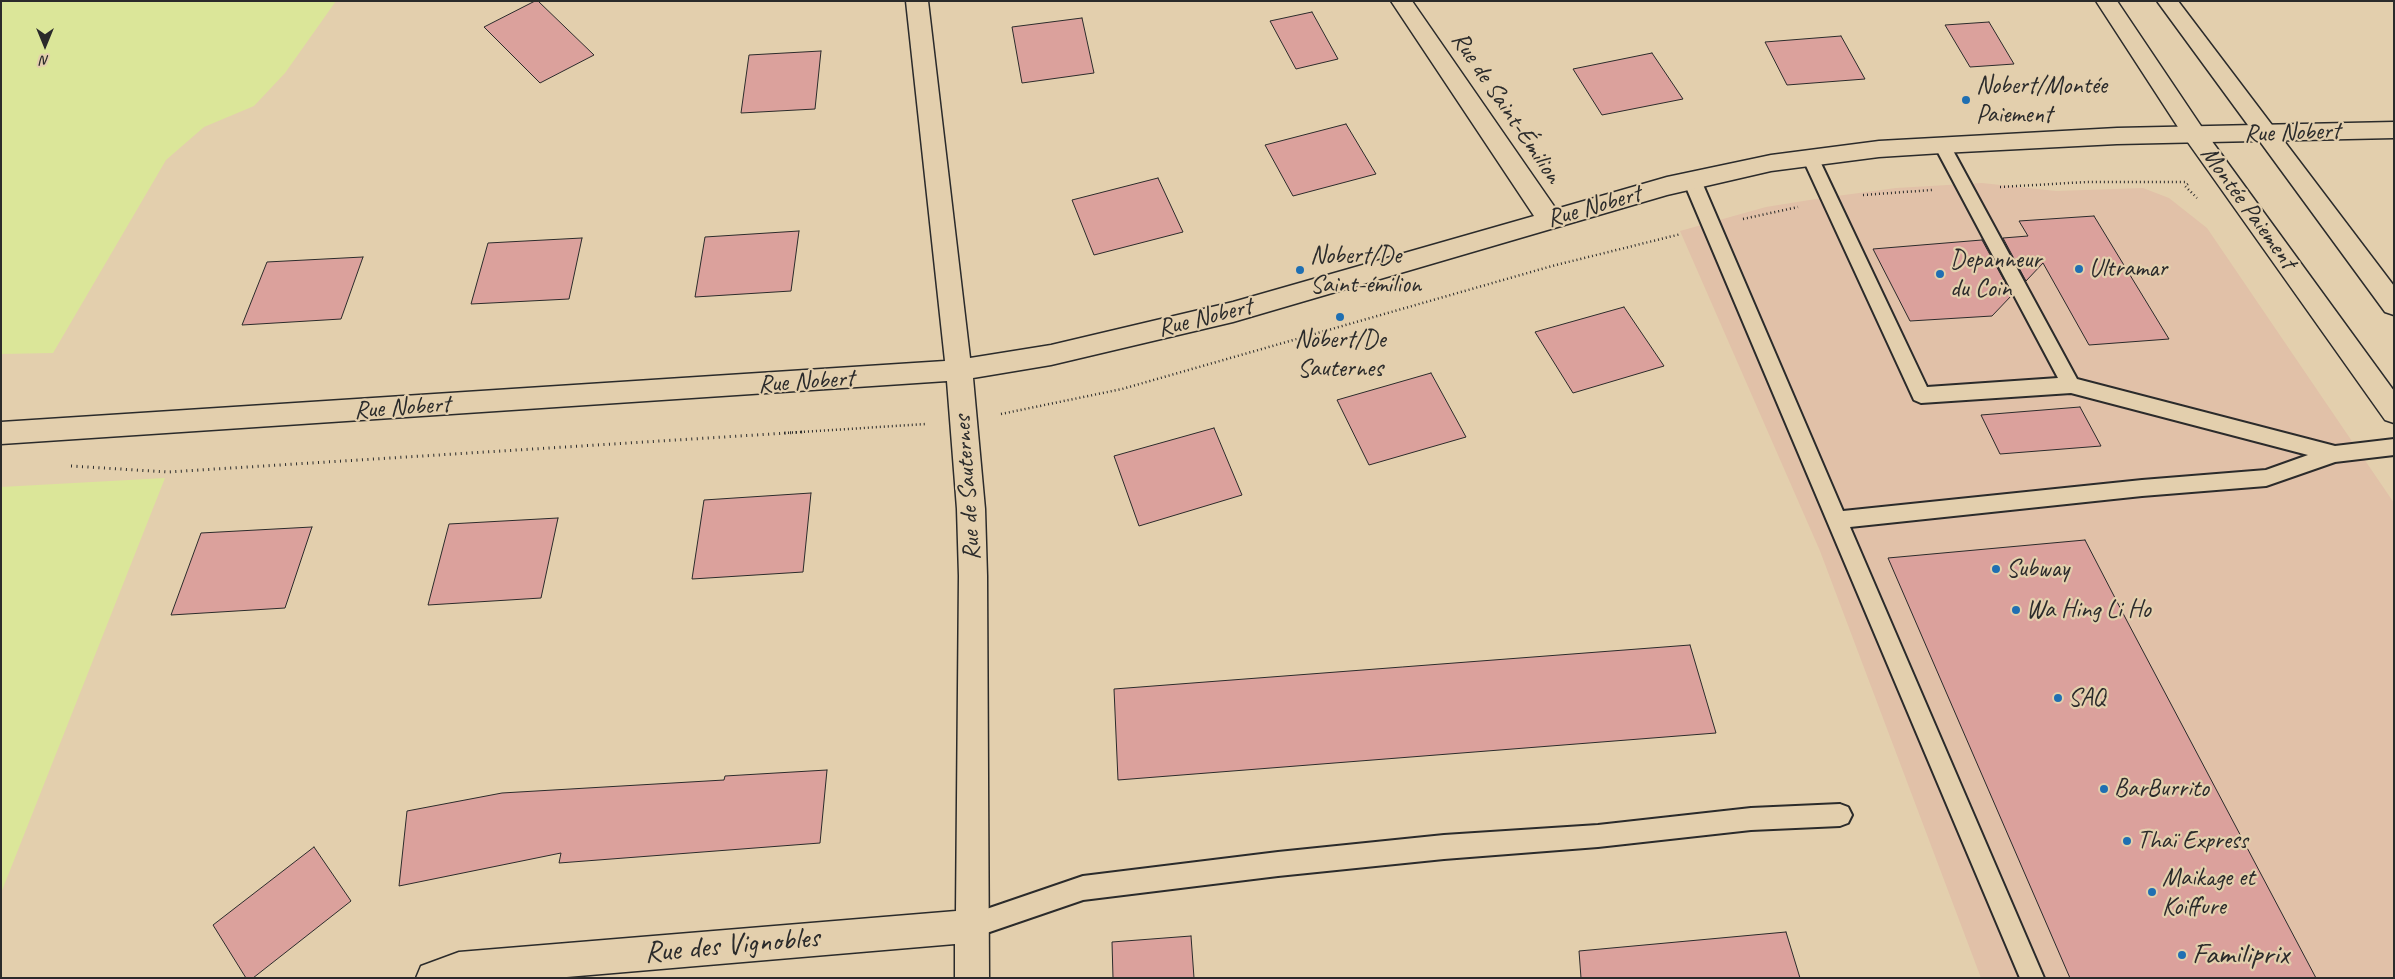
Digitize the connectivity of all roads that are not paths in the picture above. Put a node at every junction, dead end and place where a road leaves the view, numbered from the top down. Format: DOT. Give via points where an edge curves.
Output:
graph roads {
  1 [pos="918,1"];
  2 [pos="1402,1"];
  3 [pos="2106,1"];
  4 [pos="2167,1"];
  5 [pos="2394,130"];
  6 [pos="2268,134"];
  7 [pos="2195,135"];
  8 [pos="1942,145"];
  9 [pos="1810,157"];
  10 [pos="1692,180"];
  11 [pos="1550,220"];
  12 [pos="2394,305"];
  13 [pos="959,370"];
  14 [pos="2072,385"];
  15 [pos="2394,412"];
  16 [pos="1,433"];
  17 [pos="2394,447"];
  18 [pos="2335,454"];
  19 [pos="1837,520"];
  20 [pos="1840,815"];
  21 [pos="972,926"];
  22 [pos="433,978"];
  23 [pos="972,978"];
  24 [pos="2032,978"];
  1 -- 13 [label="street, Rue de Sauternes"];
  2 -- 11 [label="street, Rue de Saint-Émilion"];
  3 -- 7 [label="street, Montée Paiement"];
  4 -- 6 [label="street"];
  5 -- 6 [label="street, Rue Nobert"];
  6 -- 7 [label="street, Rue Nobert"];
  6 -- 12 [label="street"];
  7 -- 8 [label="street, Rue Nobert"];
  7 -- 15 [label="street, Montée Paiement"];
  8 -- 9 [label="street, Rue Nobert"];
  8 -- 14 [label="lane"];
  9 -- 10 [label="street, Rue Nobert"];
  9 -- 14 [label="lane" via="1921,395"];
  10 -- 11 [label="street, Rue Nobert"];
  10 -- 19 [label="lane"];
  11 -- 13 [label="street, Rue Nobert" via="1233,312 1051,355"];
  13 -- 16 [label="street, Rue Nobert"];
  13 -- 21 [label="street, Rue de Sauternes" via="966,434 973,576"];
  14 -- 18 [label="lane"];
  17 -- 18 [label="lane"];
  18 -- 19 [label="lane" via="2266,478"];
  19 -- 24 [label="lane"];
  20 -- 21 [label="lane" via="1751,819 1598,836 1444,846 1083,888"];
  21 -- 22 [label="street, Rue des Vignobles" via="458,969"];
  21 -- 23 [label="street, Rue de Sauternes"];
}
